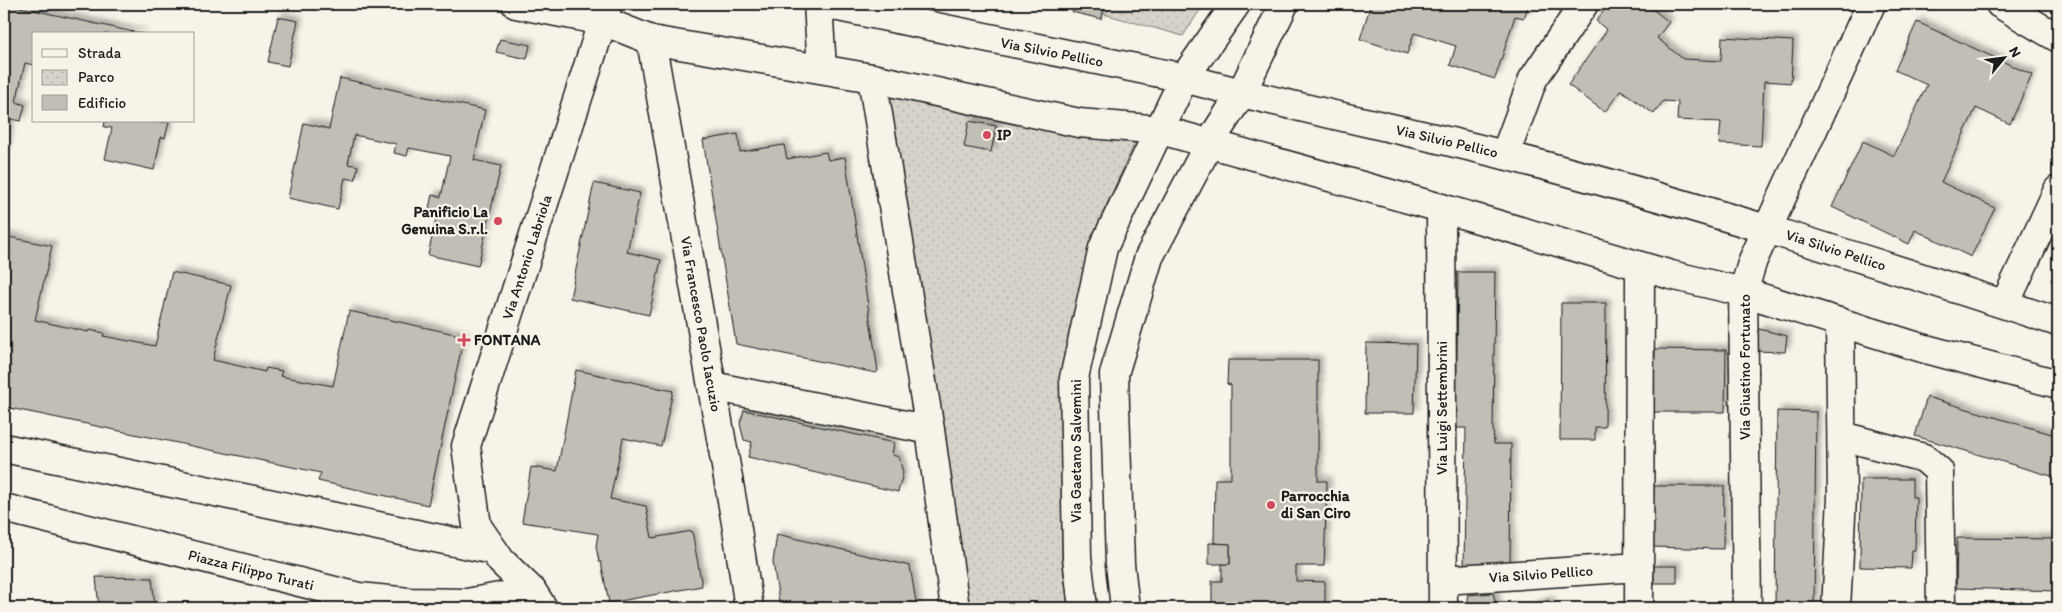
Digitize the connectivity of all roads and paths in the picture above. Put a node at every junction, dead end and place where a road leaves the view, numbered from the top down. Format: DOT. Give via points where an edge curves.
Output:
graph roads {
  1 [pos="516,4"];
  2 [pos="818,4"];
  3 [pos="824,4"];
  4 [pos="1236,4"];
  5 [pos="1284,4"];
  6 [pos="1584,4"];
  7 [pos="1871,4"];
  8 [pos="2000,4"];
  9 [pos="606,12"];
  10 [pos="2058,38"];
  11 [pos="651,40"];
  12 [pos="822,69"];
  13 [pos="872,78"];
  14 [pos="1184,78"];
  15 [pos="1241,94"];
  16 [pos="1161,130"];
  17 [pos="1210,142"];
  18 [pos="1505,155"];
  19 [pos="2058,190"];
  20 [pos="1440,208"];
  21 [pos="1768,229"];
  22 [pos="1640,266"];
  23 [pos="1743,292"];
  24 [pos="2005,304"];
  25 [pos="1840,322"];
  26 [pos="2058,322"];
  27 [pos="2058,384"];
  28 [pos="712,386"];
  29 [pos="930,430"];
  30 [pos="1842,436"];
  31 [pos="4,448"];
  32 [pos="4,508"];
  33 [pos="493,550"];
  34 [pos="1639,567"];
  35 [pos="1443,580"];
  36 [pos="537,600"];
  37 [pos="749,608"];
  38 [pos="955,608"];
  39 [pos="1083,608"];
  40 [pos="1125,608"];
  41 [pos="1443,608"];
  42 [pos="1639,608"];
  43 [pos="1747,608"];
  44 [pos="1836,608"];
  45 [pos="1941,608"];
  1 -- 9 [label="street"];
  2 -- 12 [label="street"];
  3 -- 14 [label="street, Via Silvio Pellico"];
  4 -- 14 [label="street, Via Gaetano Salvemini"];
  5 -- 15 [label="street"];
  6 -- 18 [label="street" via="1533,79"];
  7 -- 21 [label="street, Via Giustino Fortunato"];
  8 -- 10 [label="street"];
  9 -- 11 [label="street"];
  9 -- 33 [label="street, Via Antonio Labriola" via="466,446 477,526"];
  11 -- 12 [label="street"];
  11 -- 28 [label="street, Via Francesco Paolo Iacuzio"];
  12 -- 13 [label="street"];
  13 -- 16 [label="street" via="1079,123"];
  13 -- 29 [label="street"];
  14 -- 15 [label="street, Via Silvio Pellico"];
  14 -- 16 [label="street, Via Gaetano Salvemini"];
  15 -- 17 [label="street"];
  15 -- 18 [label="street, Via Silvio Pellico"];
  16 -- 17 [label="street"];
  16 -- 39 [label="street, Via Gaetano Salvemini" via="1103,248 1074,378 1077,557"];
  17 -- 20 [label="street"];
  17 -- 40 [label="street" via="1149,257 1114,374 1120,564"];
  18 -- 21 [label="street, Via Silvio Pellico"];
  19 -- 24 [label="street"];
  20 -- 22 [label="street"];
  20 -- 35 [label="street, Via Luigi Settembrini"];
  21 -- 23 [label="street, Via Giustino Fortunato" via="1753,260"];
  21 -- 24 [label="street, Via Silvio Pellico"];
  22 -- 23 [label="street"];
  22 -- 34 [label="street"];
  23 -- 25 [label="street"];
  23 -- 43 [label="street, Via Giustino Fortunato"];
  24 -- 26 [label="street, Via Silvio Pellico"];
  25 -- 27 [label="street" via="1922,348"];
  25 -- 30 [label="street"];
  28 -- 29 [label="street"];
  28 -- 37 [label="street, Via Francesco Paolo Iacuzio"];
  29 -- 38 [label="street"];
  30 -- 44 [label="street"];
  30 -- 45 [label="street" via="1924,458 1939,471"];
  31 -- 33 [label="street"];
  32 -- 36 [label="street, Piazza Filippo Turati" via="359,597 467,603"];
  33 -- 36 [label="street, Via Antonio Labriola"];
  34 -- 35 [label="street, Via Silvio Pellico"];
  34 -- 42 [label="street"];
  35 -- 41 [label="street, Via Luigi Settembrini"];
}
